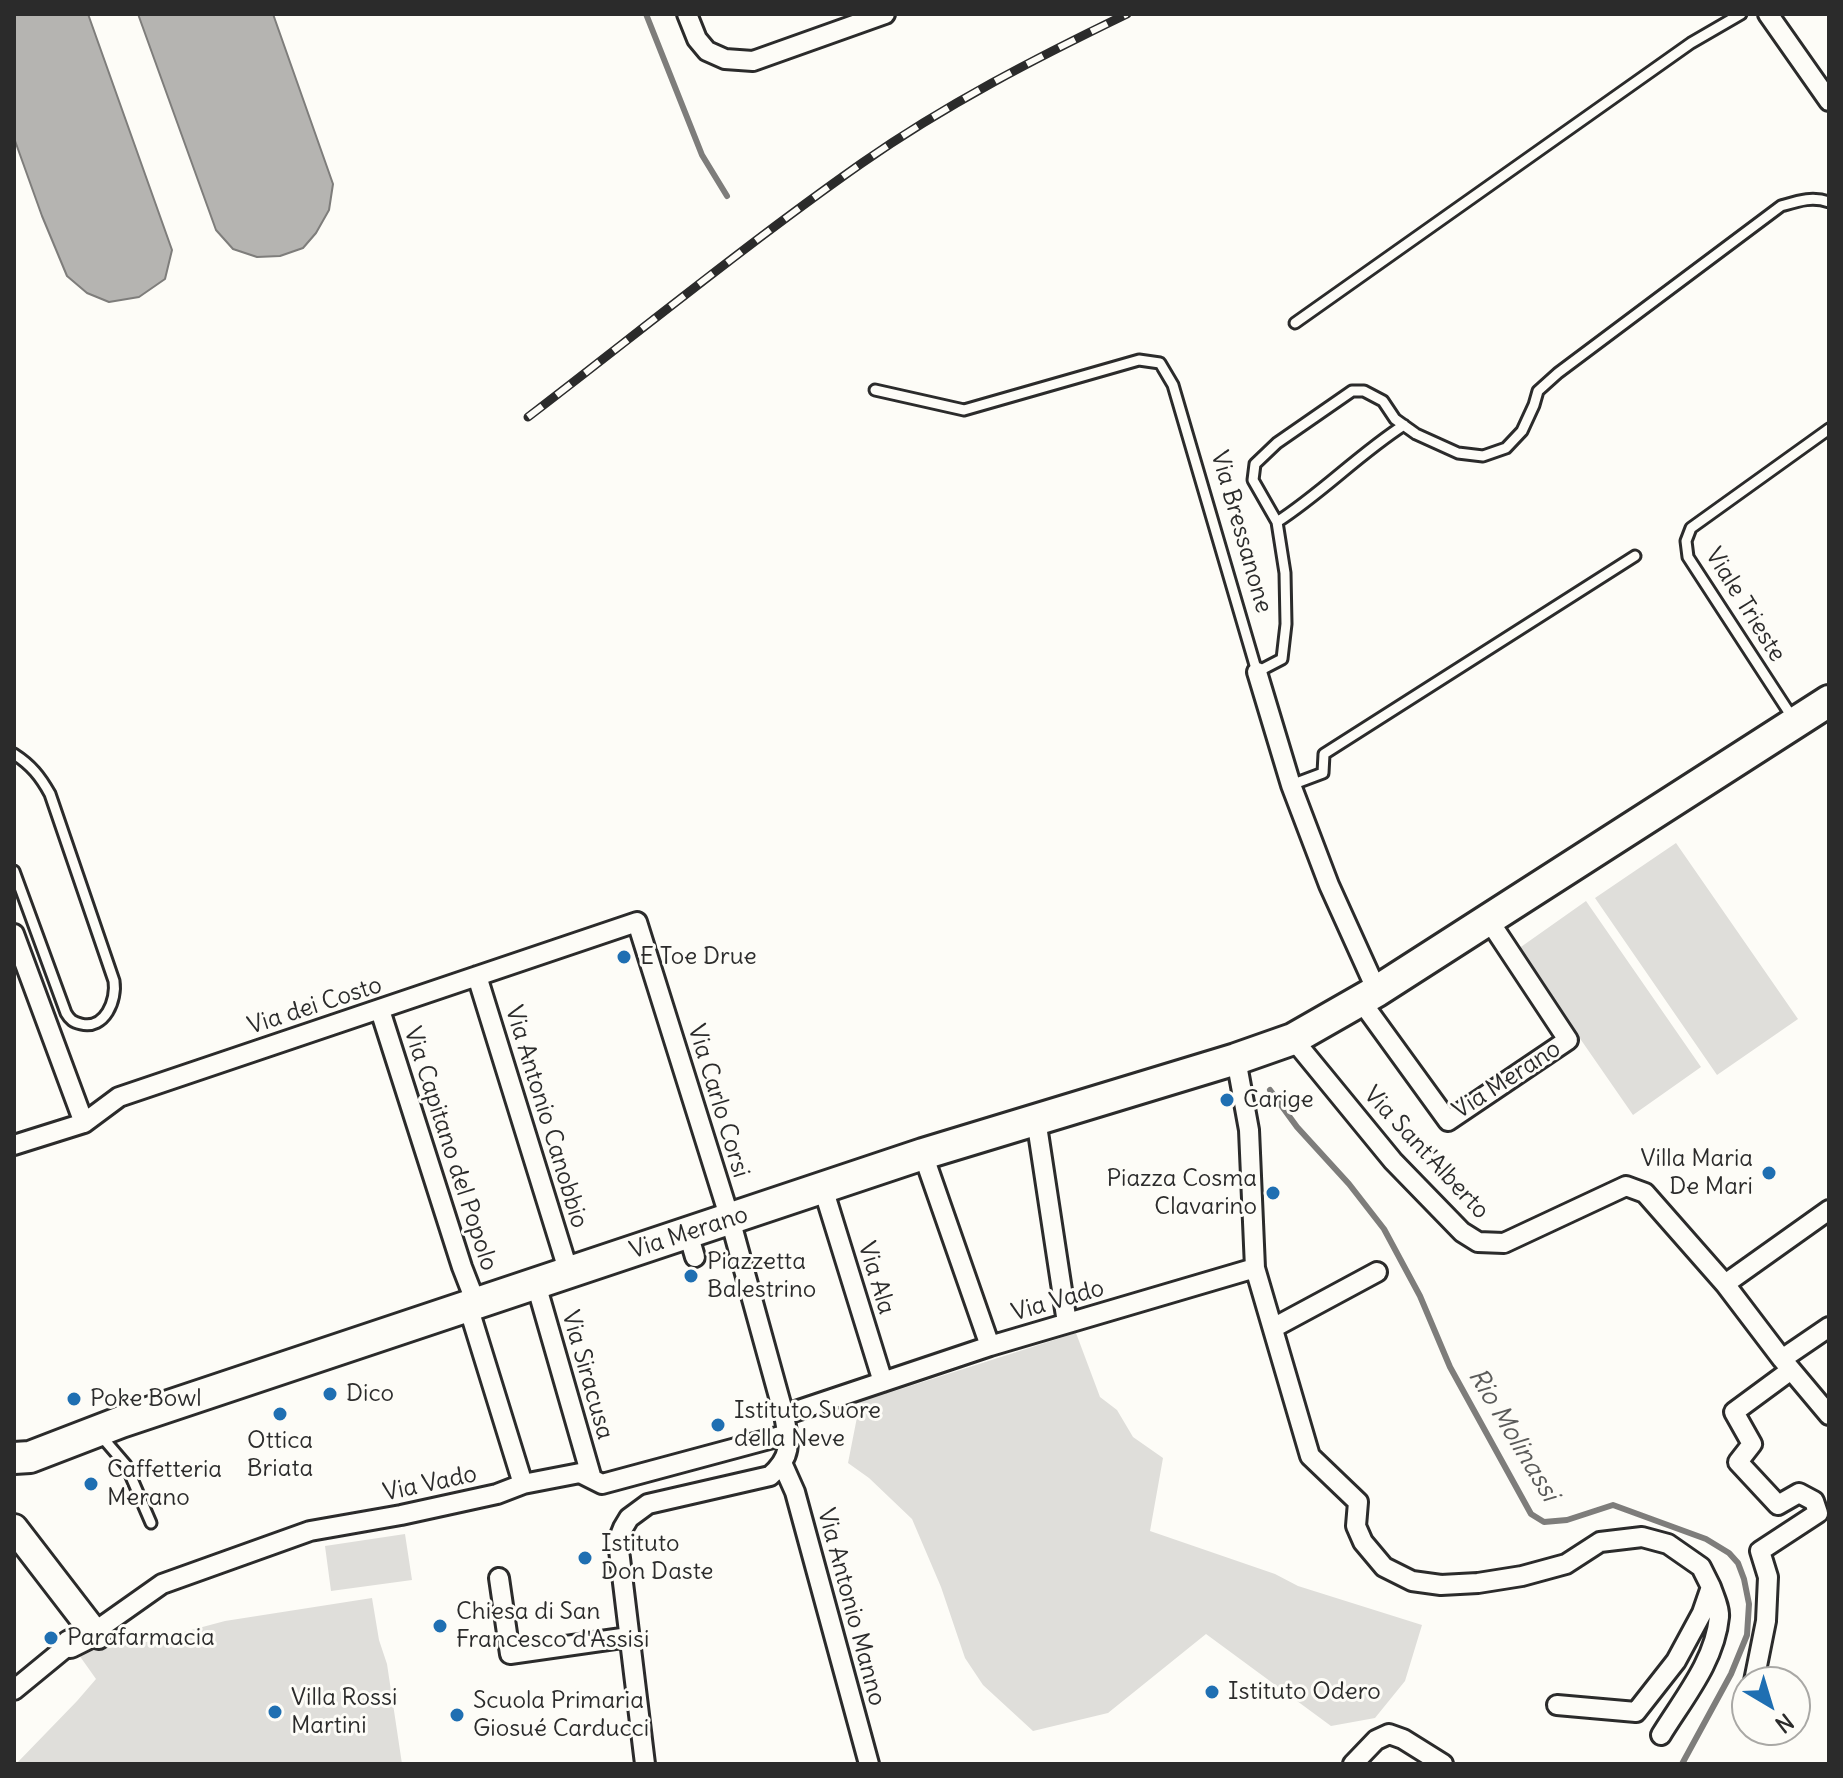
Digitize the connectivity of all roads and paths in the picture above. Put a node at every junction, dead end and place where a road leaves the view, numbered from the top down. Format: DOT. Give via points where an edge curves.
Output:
graph roads {
  1 [pos="687,14"];
  2 [pos="885,14"];
  3 [pos="1741,14"];
  4 [pos="1768,14"];
  5 [pos="1829,101"];
  6 [pos="1829,202"];
  7 [pos="1295,323"];
  8 [pos="875,390"];
  9 [pos="1404,425"];
  10 [pos="1829,429"];
  11 [pos="1277,522"];
  12 [pos="1635,556"];
  13 [pos="1257,672"];
  14 [pos="1829,701"];
  15 [pos="1796,723"];
  16 [pos="14,754"];
  17 [pos="1291,785"];
  18 [pos="14,871"];
  19 [pos="1488,919"];
  20 [pos="637,922"];
  21 [pos="14,934"];
  22 [pos="477,976"];
  23 [pos="1369,996"];
  24 [pos="380,1010"];
  25 [pos="1293,1039"];
  26 [pos="1236,1059"];
  27 [pos="1036,1119"];
  28 [pos="84,1123"];
  29 [pos="14,1145"];
  30 [pos="923,1154"];
  31 [pos="823,1188"];
  32 [pos="1829,1210"];
  33 [pos="730,1219"];
  34 [pos="1255,1268"];
  35 [pos="1377,1272"];
  36 [pos="569,1273"];
  37 [pos="536,1284"];
  38 [pos="1725,1284"];
  39 [pos="472,1304"];
  40 [pos="1067,1323"];
  41 [pos="1829,1327"];
  42 [pos="1273,1328"];
  43 [pos="990,1346"];
  44 [pos="1787,1364"];
  45 [pos="883,1382"];
  46 [pos="784,1415"];
  47 [pos="1829,1415"];
  48 [pos="97,1431"];
  49 [pos="788,1434"];
  50 [pos="14,1458"];
  51 [pos="783,1465"];
  52 [pos="592,1479"];
  53 [pos="523,1484"];
  54 [pos="151,1523"];
  55 [pos="14,1528"];
  56 [pos="499,1578"];
  57 [pos="1711,1587"];
  58 [pos="97,1636"];
  59 [pos="629,1637"];
  60 [pos="70,1644"];
  61 [pos="1757,1666"];
  62 [pos="14,1690"];
  63 [pos="1557,1705"];
  64 [pos="1661,1735"];
  65 [pos="645,1764"];
  66 [pos="869,1764"];
  67 [pos="1353,1764"];
  68 [pos="1443,1764"];
  1 -- 2 [label="street" via="707,51 753,61"];
  3 -- 7 [label="lane" via="1691,43"];
  4 -- 5 [label="street"];
  6 -- 9 [label="lane" via="1803,199 1781,206 1558,373 1538,391 1522,431 1506,448 1483,456 1458,453"];
  8 -- 13 [label="lane, Via Bressanone" via="964,410 1139,360 1160,363 1173,385"];
  9 -- 11 [label="lane"];
  9 -- 11 [label="lane" via="1383,401 1352,391 1277,443 1255,464 1253,480"];
  10 -- 15 [label="lane, Viale Trieste" via="1691,528 1686,541 1688,557"];
  11 -- 13 [label="lane" via="1285,573 1282,659"];
  12 -- 17 [label="lane" via="1324,754 1323,773"];
  13 -- 17 [label="street, Via Bressanone"];
  14 -- 15 [label="main road, Via Merano"];
  15 -- 19 [label="main road, Via Merano"];
  16 -- 18 [label="lane" via="39,773 50,794 114,981 111,1005 95,1024 75,1022 66,1013"];
  17 -- 23 [label="street, Via Bressanone"];
  19 -- 23 [label="main road, Via Merano"];
  19 -- 23 [label="street, Via Merano" via="1568,1040 1448,1121"];
  20 -- 22 [label="street, Via dei Costo"];
  20 -- 33 [label="street, Via Carlo Corsi"];
  21 -- 28 [label="street"];
  22 -- 24 [label="street, Via dei Costo"];
  22 -- 36 [label="street, Via Antonio Canobbio"];
  23 -- 25 [label="main road, Via Merano"];
  24 -- 28 [label="street, Via dei Costo" via="119,1097"];
  24 -- 39 [label="street, Via Capitano del Popolo"];
  25 -- 26 [label="main road, Via Merano"];
  25 -- 38 [label="street, Via Sant'Alberto" via="1393,1161 1478,1242 1504,1243 1626,1186 1645,1193"];
  26 -- 27 [label="main road, Via Merano"];
  26 -- 34 [label="street" via="1249,1130"];
  27 -- 30 [label="main road, Via Merano"];
  27 -- 40 [label="street"];
  28 -- 29 [label="street, Via dei Costo"];
  30 -- 31 [label="main road, Via Merano"];
  30 -- 43 [label="street"];
  31 -- 33 [label="main road, Via Merano"];
  31 -- 45 [label="street, Via Ala"];
  32 -- 38 [label="street"];
  33 -- 36 [label="main road, Via Merano" via="692,1245"];
  33 -- 46 [label="street, Via Carlo Corsi"];
  34 -- 40 [label="street, Via Vado"];
  34 -- 42 [label="street"];
  35 -- 42 [label="street"];
  36 -- 37 [label="main road, Via Merano"];
  37 -- 39 [label="main road, Via Merano"];
  37 -- 52 [label="street, Via Siracusa"];
  38 -- 44 [label="street, Via Sant'Alberto"];
  39 -- 48 [label="main road, Via Merano"];
  39 -- 53 [label="street, Via Capitano del Popolo"];
  40 -- 43 [label="street, Via Vado"];
  41 -- 44 [label="street"];
  42 -- 57 [label="street" via="1310,1456 1358,1502 1356,1526 1384,1567 1412,1581 1478,1583 1566,1564 1600,1542 1642,1537 1668,1544 1701,1567"];
  43 -- 45 [label="street, Via Vado"];
  44 -- 47 [label="street, Via Sant'Alberto"];
  44 -- 61 [label="street" via="1734,1412 1752,1444 1738,1462 1778,1505 1799,1493 1814,1501 1818,1513 1760,1551 1768,1577"];
  45 -- 46 [label="street, Via Vado"];
  46 -- 49 [label="street, Via Carlo Corsi"];
  48 -- 50 [label="main road, Via Merano"];
  48 -- 54 [label="lane" via="126,1465"];
  49 -- 51 [label="street"];
  49 -- 52 [label="street, Via Vado" via="602,1484"];
  51 -- 59 [label="street" via="770,1476 648,1504 629,1518 619,1550"];
  51 -- 66 [label="street, Via Antonio Manno" via="795,1492"];
  52 -- 53 [label="street, Via Vado" via="580,1473"];
  53 -- 58 [label="street, Via Vado" via="388,1518 310,1531 162,1584"];
  55 -- 58 [label="street"];
  56 -- 59 [label="street" via="510,1654"];
  57 -- 63 [label="street" via="1676,1661 1636,1712"];
  57 -- 64 [label="street" via="1720,1614 1713,1644"];
  58 -- 60 [label="street"];
  59 -- 65 [label="street"];
  60 -- 62 [label="street"];
  67 -- 68 [label="street" via="1389,1734"];
}
